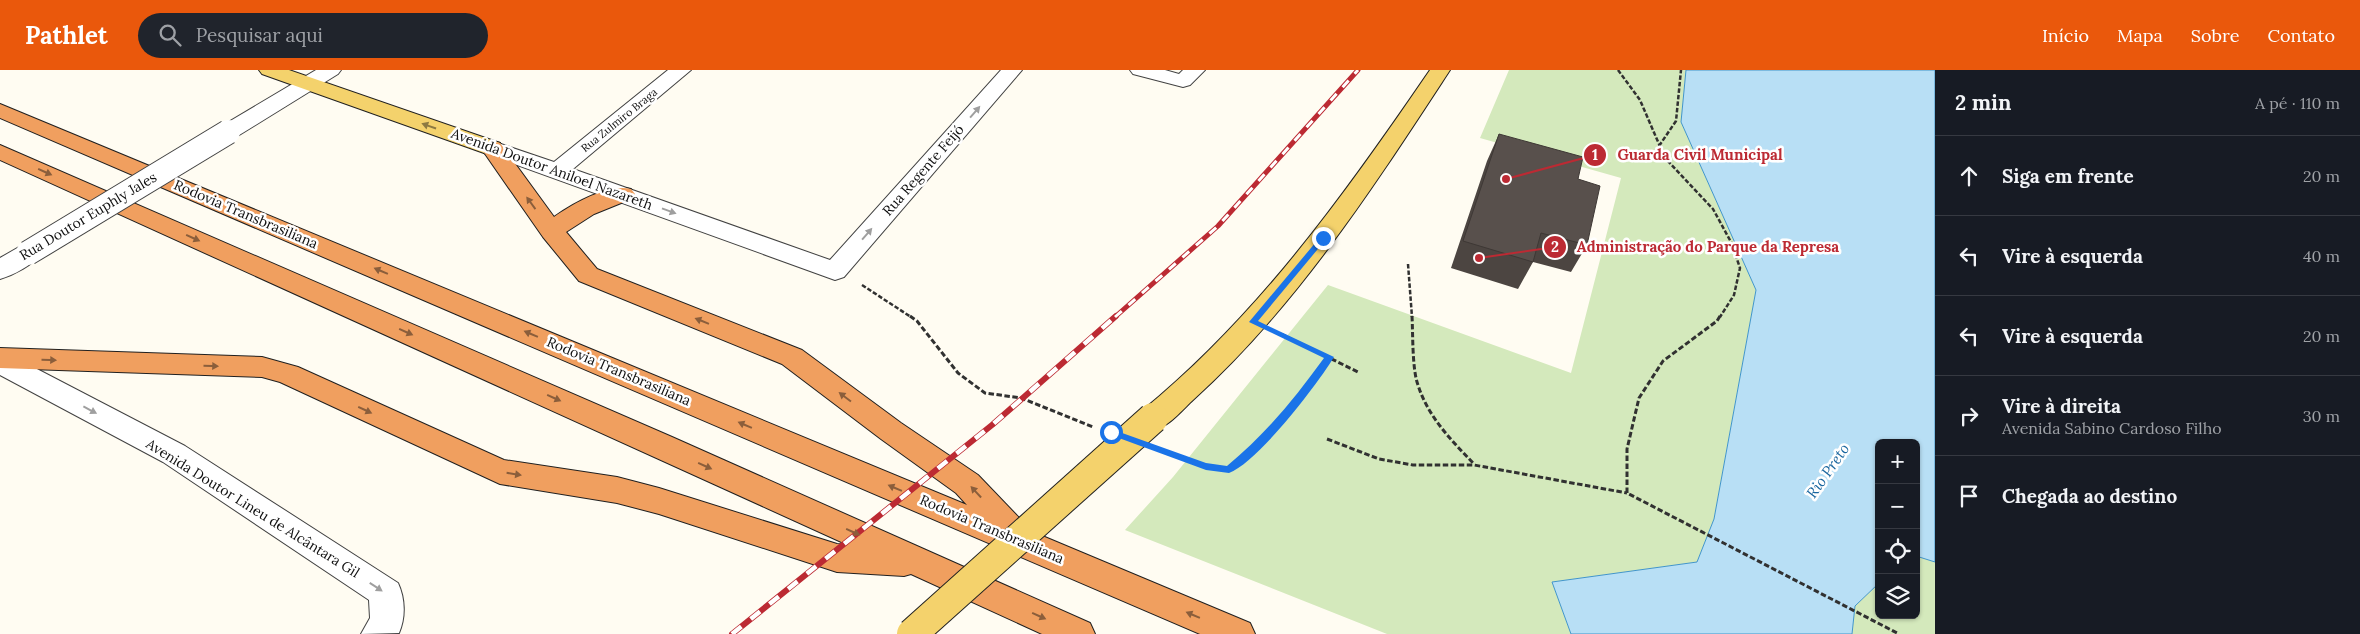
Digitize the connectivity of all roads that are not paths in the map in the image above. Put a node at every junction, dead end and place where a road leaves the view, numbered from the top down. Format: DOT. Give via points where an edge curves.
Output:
graph roads {
  1 [pos="269,70"];
  2 [pos="331,70"];
  3 [pos="681,70"];
  4 [pos="1012,70"];
  5 [pos="1140,70"];
  6 [pos="1440,70"];
  7 [pos="1189,76"];
  8 [pos="309,84"];
  9 [pos="0,110"];
  10 [pos="492,148"];
  11 [pos="0,152"];
  12 [pos="557,170"];
  13 [pos="623,194"];
  14 [pos="552,231"];
  15 [pos="0,270"];
  16 [pos="835,270"];
  17 [pos="0,358"];
  18 [pos="0,362"];
  19 [pos="1020,541"];
  20 [pos="920,562"];
  21 [pos="378,634"];
  22 [pos="912,634"];
  23 [pos="1078,634"];
  24 [pos="1238,634"];
  1 -- 8 [label="main road, Avenida Doutor Aniloel Nazareth"];
  2 -- 8 [label="street, Rua Doutor Euphly Jales"];
  3 -- 12 [label="street, Rua Zulmiro Braga"];
  16 -- 4 [label="street, Rua Regente Feijó, one-way"];
  5 -- 7 [label="street"];
  6 -- 22 [label="main road, bridge" via="1323,238 1253,322 1202,375"];
  10 -- 8 [label="main road, Avenida Doutor Aniloel Nazareth, one-way"];
  8 -- 15 [label="street, Rua Doutor Euphly Jales, bridge"];
  19 -- 9 [label="highway, Rodovia Transbrasiliana, one-way"];
  10 -- 12 [label="street, Avenida Doutor Aniloel Nazareth"];
  14 -- 10 [label="highway, one-way"];
  11 -- 20 [label="highway, one-way"];
  12 -- 13 [label="street, Avenida Doutor Aniloel Nazareth"];
  13 -- 14 [label="highway" via="588,206"];
  13 -- 16 [label="street, Avenida Doutor Aniloel Nazareth, one-way"];
  19 -- 14 [label="highway, one-way" via="967,484 792,358 588,275"];
  17 -- 20 [label="highway, one-way" via="262,367 288,374 500,472 617,490 836,558"];
  18 -- 21 [label="street, Avenida Doutor Lineu de Alcântara Gil, one-way" via="174,454 386,593 387,622"];
  24 -- 19 [label="highway, Rodovia Transbrasiliana, one-way"];
  20 -- 23 [label="highway, one-way"];
}
